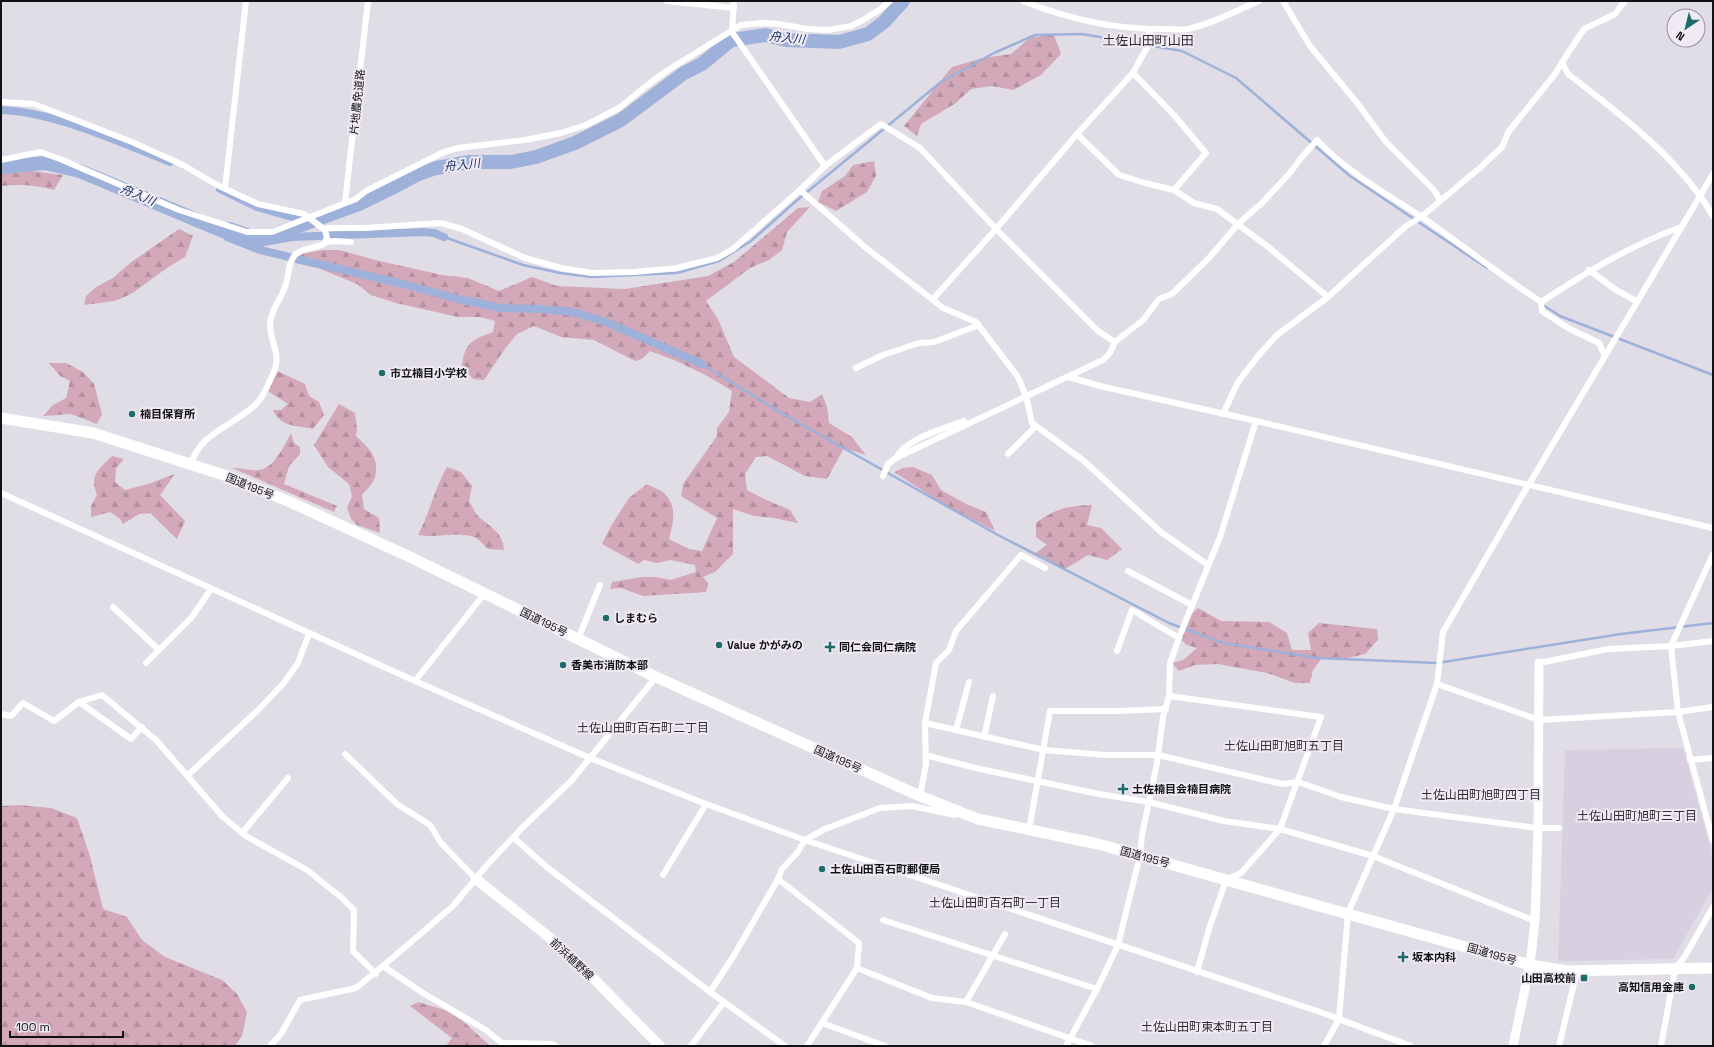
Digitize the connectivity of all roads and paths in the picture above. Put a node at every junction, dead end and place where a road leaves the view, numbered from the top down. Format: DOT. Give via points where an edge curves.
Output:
graph roads {
  1 [pos="246,1"];
  2 [pos="368,1"];
  3 [pos="667,1"];
  4 [pos="734,1"];
  5 [pos="890,1"];
  6 [pos="1023,1"];
  7 [pos="1259,1"];
  8 [pos="1284,1"];
  9 [pos="1625,1"];
  10 [pos="734,8"];
  11 [pos="1149,29"];
  12 [pos="732,32"];
  13 [pos="1562,62"];
  14 [pos="1133,73"];
  15 [pos="1,102"];
  16 [pos="1077,134"];
  17 [pos="1,160"];
  18 [pos="825,166"];
  19 [pos="1713,174"];
  20 [pos="225,188"];
  21 [pos="1174,190"];
  22 [pos="802,191"];
  23 [pos="1700,194"];
  24 [pos="1440,200"];
  25 [pos="346,202"];
  26 [pos="1713,216"];
  27 [pos="1422,217"];
  28 [pos="312,219"];
  29 [pos="1238,224"];
  30 [pos="1681,227"];
  31 [pos="996,229"];
  32 [pos="325,230"];
  33 [pos="326,240"];
  34 [pos="351,242"];
  35 [pos="1589,270"];
  36 [pos="1328,297"];
  37 [pos="933,299"];
  38 [pos="1636,301"];
  39 [pos="1541,302"];
  40 [pos="979,326"];
  41 [pos="1115,342"];
  42 [pos="1605,356"];
  43 [pos="856,368"];
  44 [pos="1069,377"];
  45 [pos="1026,396"];
  46 [pos="1223,414"];
  47 [pos="1,418"];
  48 [pos="1256,421"];
  49 [pos="1036,426"];
  50 [pos="1008,454"];
  51 [pos="191,464"];
  52 [pos="883,476"];
  53 [pos="1529,484"];
  54 [pos="1,493"];
  55 [pos="1713,528"];
  56 [pos="1713,554"];
  57 [pos="1208,565"];
  58 [pos="1045,568"];
  59 [pos="1128,571"];
  60 [pos="600,586"];
  61 [pos="211,589"];
  62 [pos="485,593"];
  63 [pos="1192,605"];
  64 [pos="113,607"];
  65 [pos="309,634"];
  66 [pos="1179,636"];
  67 [pos="578,639"];
  68 [pos="1713,641"];
  69 [pos="1671,646"];
  70 [pos="159,650"];
  71 [pos="1117,651"];
  72 [pos="146,663"];
  73 [pos="1539,663"];
  74 [pos="656,677"];
  75 [pos="414,682"];
  76 [pos="969,682"];
  77 [pos="1437,684"];
  78 [pos="993,696"];
  79 [pos="1169,696"];
  80 [pos="79,702"];
  81 [pos="1713,707"];
  82 [pos="1166,709"];
  83 [pos="1678,712"];
  84 [pos="1,714"];
  85 [pos="1539,720"];
  86 [pos="925,723"];
  87 [pos="142,727"];
  88 [pos="956,730"];
  89 [pos="984,737"];
  90 [pos="1044,750"];
  91 [pos="345,754"];
  92 [pos="925,755"];
  93 [pos="1158,755"];
  94 [pos="590,758"];
  95 [pos="1713,758"];
  96 [pos="1690,760"];
  97 [pos="188,775"];
  98 [pos="288,778"];
  99 [pos="1038,781"];
  100 [pos="1298,782"];
  101 [pos="920,796"];
  102 [pos="1149,802"];
  103 [pos="706,804"];
  104 [pos="1394,809"];
  105 [pos="978,819"];
  106 [pos="1711,827"];
  107 [pos="1538,828"];
  108 [pos="1559,828"];
  109 [pos="1280,829"];
  110 [pos="1029,830"];
  111 [pos="242,833"];
  112 [pos="514,838"];
  113 [pos="805,840"];
  114 [pos="1713,841"];
  115 [pos="1140,856"];
  116 [pos="1373,856"];
  117 [pos="664,875"];
  118 [pos="476,879"];
  119 [pos="778,879"];
  120 [pos="1226,880"];
  121 [pos="1713,907"];
  122 [pos="1348,913"];
  123 [pos="883,920"];
  124 [pos="1535,921"];
  125 [pos="1005,934"];
  126 [pos="1118,945"];
  127 [pos="993,955"];
  128 [pos="1530,965"];
  129 [pos="383,966"];
  130 [pos="857,968"];
  131 [pos="1713,968"];
  132 [pos="1675,969"];
  133 [pos="1577,971"];
  134 [pos="1197,972"];
  135 [pos="376,974"];
  136 [pos="1097,989"];
  137 [pos="710,992"];
  138 [pos="724,1002"];
  139 [pos="966,1002"];
  140 [pos="1339,1019"];
  141 [pos="822,1023"];
  142 [pos="1071,1038"];
  143 [pos="504,1045"];
  144 [pos="270,1046"];
  145 [pos="556,1046"];
  146 [pos="660,1046"];
  147 [pos="691,1046"];
  148 [pos="785,1046"];
  149 [pos="807,1046"];
  150 [pos="885,1046"];
  151 [pos="1066,1046"];
  152 [pos="1092,1046"];
  153 [pos="1324,1046"];
  154 [pos="1411,1046"];
  155 [pos="1514,1046"];
  156 [pos="1559,1046"];
  157 [pos="1661,1046"];
  1 -- 20 [label="street"];
  2 -- 25 [label="street, 片地農免道路"];
  3 -- 10 [label="street"];
  4 -- 10 [label="street"];
  5 -- 12 [label="street" via="851,26 828,30 763,23 741,25"];
  6 -- 11 [label="street" via="1075,19"];
  7 -- 11 [label="street" via="1187,29"];
  8 -- 24 [label="street" via="1310,46 1386,142 1434,190"];
  9 -- 13 [label="street" via="1616,14 1584,29"];
  10 -- 12 [label="street"];
  11 -- 14 [label="street" via="1151,40"];
  12 -- 18 [label="street"];
  12 -- 25 [label="street" via="668,70 619,108 586,125 561,133 458,148"];
  13 -- 23 [label="street" via="1568,74 1640,131"];
  13 -- 24 [label="street" via="1546,87 1509,131 1502,147 1454,191"];
  14 -- 16 [label="street"];
  14 -- 21 [label="street" via="1174,115 1206,154"];
  15 -- 20 [label="street" via="34,104 132,142"];
  16 -- 21 [label="street" via="1119,175"];
  16 -- 31 [label="street"];
  17 -- 28 [label="street" via="40,152 179,210 247,232 272,232"];
  18 -- 22 [label="street"];
  18 -- 31 [label="street" via="881,124 920,148"];
  19 -- 23 [label="street"];
  20 -- 28 [label="street" via="258,204 304,214"];
  21 -- 29 [label="street" via="1194,203 1217,209"];
  22 -- 32 [label="street" via="733,249 717,258 677,268 635,272 592,273 562,268 525,258 462,229 442,223"];
  22 -- 37 [label="street" via="865,246"];
  23 -- 26 [label="street"];
  23 -- 30 [label="street"];
  24 -- 27 [label="street"];
  25 -- 28 [label="street"];
  27 -- 29 [label="street" via="1357,175 1332,156 1317,140 1262,203"];
  27 -- 36 [label="street" via="1395,236"];
  27 -- 39 [label="street"];
  28 -- 32 [label="street"];
  29 -- 36 [label="street"];
  29 -- 41 [label="street" via="1209,258 1172,294 1159,300 1143,320"];
  30 -- 35 [label="street" via="1650,238"];
  30 -- 38 [label="street"];
  31 -- 37 [label="street"];
  31 -- 41 [label="street" via="1098,331"];
  32 -- 33 [label="street"];
  33 -- 34 [label="street"];
  33 -- 51 [label="street" via="319,247 294,257 285,288 272,314 271,331 277,363 264,393 254,406 204,442"];
  35 -- 38 [label="street"];
  35 -- 39 [label="street"];
  36 -- 46 [label="street" via="1277,335 1258,356 1238,382"];
  37 -- 40 [label="street" via="943,308 976,322"];
  38 -- 42 [label="street"];
  39 -- 42 [label="street" via="1542,311 1568,328 1599,343"];
  40 -- 43 [label="street" via="934,342 919,342"];
  40 -- 45 [label="street" via="1018,377"];
  41 -- 44 [label="street" via="1103,360"];
  42 -- 53 [label="street"];
  44 -- 45 [label="street"];
  44 -- 46 [label="street"];
  45 -- 49 [label="street" via="1032,423"];
  45 -- 52 [label="street" via="896,458 888,464"];
  46 -- 48 [label="street"];
  47 -- 51 [label="highway, 国道195号" via="93,434"];
  48 -- 53 [label="street"];
  48 -- 57 [label="street" via="1220,537"];
  49 -- 50 [label="street"];
  49 -- 57 [label="street" via="1084,461 1162,532"];
  51 -- 62 [label="highway, 国道195号" via="230,476 290,502"];
  53 -- 55 [label="street"];
  53 -- 77 [label="street" via="1443,632"];
  54 -- 61 [label="street"];
  56 -- 69 [label="street"];
  57 -- 63 [label="street"];
  58 -- 86 [label="street" via="1021,555 956,631 949,650 936,663"];
  59 -- 63 [label="street"];
  60 -- 67 [label="street"];
  61 -- 65 [label="street"];
  61 -- 70 [label="street" via="192,617"];
  62 -- 67 [label="highway, 国道195号"];
  62 -- 75 [label="street"];
  63 -- 66 [label="street"];
  64 -- 70 [label="street"];
  65 -- 75 [label="street"];
  65 -- 97 [label="street" via="298,663 283,684"];
  66 -- 71 [label="street" via="1132,610"];
  66 -- 79 [label="street" via="1170,663"];
  67 -- 74 [label="highway, 国道195号"];
  68 -- 69 [label="street"];
  69 -- 73 [label="street" via="1608,649"];
  69 -- 83 [label="street"];
  70 -- 72 [label="street"];
  73 -- 85 [label="street"];
  74 -- 94 [label="street"];
  74 -- 101 [label="highway, 国道195号"];
  75 -- 94 [label="street"];
  76 -- 88 [label="street"];
  77 -- 85 [label="street"];
  77 -- 104 [label="street"];
  78 -- 89 [label="street"];
  79 -- 82 [label="street"];
  79 -- 100 [label="street" via="1321,717"];
  80 -- 84 [label="street" via="54,721 23,703 11,716"];
  80 -- 87 [label="street" via="102,695"];
  80 -- 87 [label="street" via="131,739"];
  81 -- 83 [label="street"];
  82 -- 90 [label="street" via="1050,711"];
  82 -- 93 [label="street"];
  83 -- 85 [label="street"];
  83 -- 96 [label="street"];
  85 -- 107 [label="street"];
  86 -- 88 [label="street"];
  86 -- 92 [label="street"];
  87 -- 97 [label="street"];
  88 -- 89 [label="street"];
  89 -- 90 [label="street"];
  90 -- 93 [label="street" via="1105,755"];
  90 -- 99 [label="street"];
  91 -- 118 [label="street" via="397,804 430,825 441,844"];
  92 -- 99 [label="street"];
  92 -- 101 [label="street" via="926,764"];
  93 -- 100 [label="street" via="1282,784"];
  93 -- 102 [label="street"];
  94 -- 103 [label="street"];
  94 -- 112 [label="street" via="572,780"];
  95 -- 96 [label="street"];
  96 -- 106 [label="street"];
  97 -- 111 [label="street" via="223,817"];
  98 -- 111 [label="street"];
  99 -- 102 [label="street"];
  99 -- 110 [label="street"];
  100 -- 104 [label="street" via="1341,797"];
  100 -- 109 [label="street"];
  101 -- 105 [label="highway, 国道195号"];
  102 -- 109 [label="street" via="1224,822"];
  102 -- 115 [label="street"];
  103 -- 113 [label="street"];
  103 -- 117 [label="street"];
  104 -- 107 [label="street"];
  104 -- 116 [label="street"];
  105 -- 110 [label="highway, 国道195号"];
  105 -- 113 [label="street" via="912,806 880,808 825,829"];
  106 -- 114 [label="street"];
  107 -- 108 [label="street"];
  107 -- 124 [label="street"];
  109 -- 116 [label="street"];
  109 -- 120 [label="street" via="1241,873"];
  110 -- 115 [label="highway, 国道195号" via="1098,844"];
  111 -- 135 [label="street" via="307,870 354,910 354,951"];
  112 -- 118 [label="street"];
  112 -- 137 [label="street" via="548,868"];
  113 -- 119 [label="street" via="798,853 782,869"];
  113 -- 126 [label="street"];
  115 -- 120 [label="highway, 国道195号"];
  115 -- 126 [label="street"];
  116 -- 122 [label="street"];
  116 -- 124 [label="street"];
  118 -- 129 [label="street" via="453,906"];
  118 -- 146 [label="main road, 前浜植野線" via="549,937"];
  119 -- 130 [label="street" via="859,943"];
  119 -- 137 [label="street"];
  120 -- 122 [label="highway, 国道195号"];
  120 -- 134 [label="street"];
  121 -- 132 [label="street"];
  122 -- 128 [label="highway, 国道195号"];
  122 -- 140 [label="street"];
  123 -- 127 [label="street"];
  124 -- 128 [label="street"];
  125 -- 127 [label="street"];
  126 -- 134 [label="street"];
  126 -- 136 [label="street"];
  127 -- 136 [label="street"];
  127 -- 139 [label="street"];
  128 -- 133 [label="highway, 国道195号"];
  128 -- 155 [label="street"];
  129 -- 135 [label="street"];
  129 -- 143 [label="street" via="486,1030"];
  130 -- 139 [label="street" via="932,998"];
  130 -- 141 [label="street"];
  131 -- 132 [label="highway, 国道195号"];
  132 -- 133 [label="highway, 国道195号"];
  132 -- 157 [label="street"];
  133 -- 156 [label="street"];
  134 -- 140 [label="street"];
  135 -- 144 [label="street" via="356,988 300,1000 281,1034"];
  136 -- 142 [label="street"];
  137 -- 138 [label="street"];
  138 -- 147 [label="street"];
  138 -- 148 [label="street"];
  139 -- 142 [label="street"];
  140 -- 153 [label="street"];
  140 -- 154 [label="street"];
  141 -- 149 [label="street"];
  141 -- 150 [label="street"];
  142 -- 151 [label="street"];
  142 -- 152 [label="street"];
  143 -- 145 [label="street"];
}
